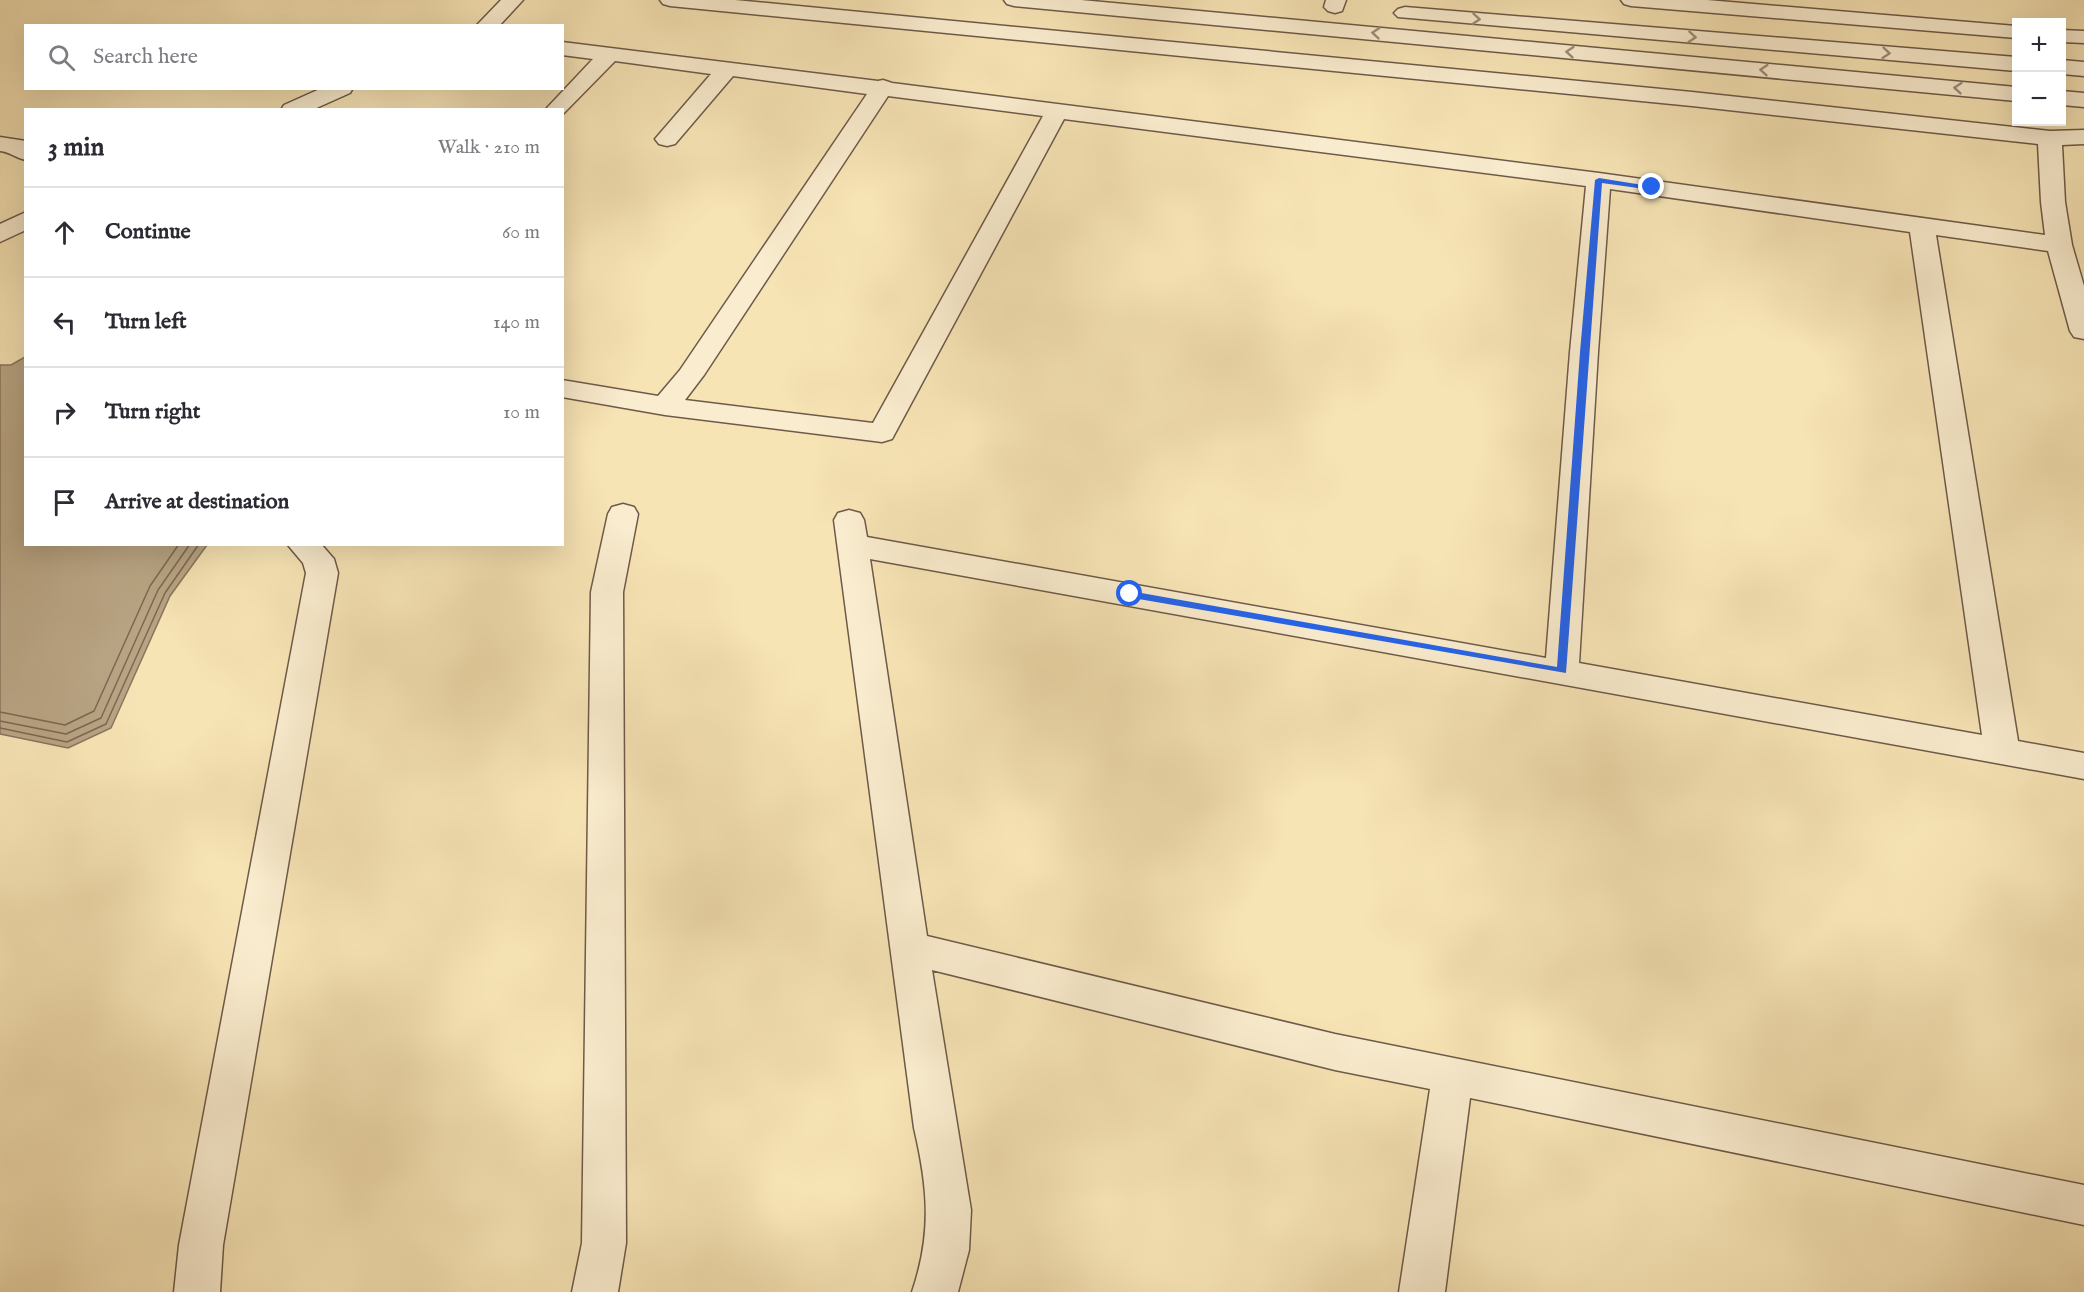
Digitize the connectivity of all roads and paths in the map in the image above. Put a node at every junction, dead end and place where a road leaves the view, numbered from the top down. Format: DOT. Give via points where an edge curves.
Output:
graph roads {
  1 [pos="513,0"];
  2 [pos="670,0"];
  3 [pos="1014,0"];
  4 [pos="1640,0"];
  5 [pos="1385,12"];
  6 [pos="488,24"];
  7 [pos="2012,32"];
  8 [pos="1651,34"];
  9 [pos="2066,36"];
  10 [pos="2084,37"];
  11 [pos="564,48"];
  12 [pos="610,54"];
  13 [pos="2012,63"];
  14 [pos="2066,67"];
  15 [pos="727,69"];
  16 [pos="2084,69"];
  17 [pos="883,87"];
  18 [pos="337,90"];
  19 [pos="2012,94"];
  20 [pos="2066,98"];
  21 [pos="2084,100"];
  22 [pos="297,108"];
  23 [pos="558,108"];
  24 [pos="1057,111"];
  25 [pos="2084,137"];
  26 [pos="2050,138"];
  27 [pos="667,139"];
  28 [pos="0,144"];
  29 [pos="24,151"];
  30 [pos="1599,180"];
  31 [pos="24,220"];
  32 [pos="1922,225"];
  33 [pos="0,234"];
  34 [pos="2058,245"];
  35 [pos="2084,331"];
  36 [pos="564,388"];
  37 [pos="664,405"];
  38 [pos="623,514"];
  39 [pos="304,546"];
  40 [pos="1562,671"];
  41 [pos="2002,751"];
  42 [pos="2084,766"];
  43 [pos="909,948"];
  44 [pos="1452,1076"];
  45 [pos="2084,1205"];
  46 [pos="197,1292"];
  47 [pos="595,1292"];
  48 [pos="935,1292"];
  49 [pos="1422,1292"];
  1 -- 6 [label="street"];
  2 -- 26 [label="street" via="1669,96"];
  19 -- 3 [label="street, one-way"];
  4 -- 7 [label="street"];
  4 -- 8 [label="street"];
  5 -- 8 [label="street, one-way"];
  8 -- 13 [label="street, one-way"];
  9 -- 10 [label="street"];
  11 -- 12 [label="street"];
  12 -- 15 [label="street"];
  12 -- 23 [label="street"];
  14 -- 16 [label="street"];
  15 -- 17 [label="street"];
  15 -- 27 [label="street"];
  17 -- 24 [label="street"];
  17 -- 37 [label="street" via="690,375"];
  18 -- 22 [label="street"];
  20 -- 21 [label="street"];
  24 -- 30 [label="street"];
  24 -- 37 [label="street" via="882,433"];
  25 -- 26 [label="street"];
  26 -- 34 [label="street"];
  28 -- 29 [label="street" via="16,145"];
  30 -- 32 [label="street"];
  30 -- 40 [label="street"];
  31 -- 33 [label="street"];
  32 -- 34 [label="street"];
  32 -- 41 [label="street"];
  34 -- 35 [label="street"];
  36 -- 37 [label="street"];
  38 -- 47 [label="street" via="607,592 604,1243"];
  39 -- 46 [label="street" via="318,559 322,573 201,1245"];
  40 -- 41 [label="street"];
  40 -- 43 [label="street" via="850,532"];
  41 -- 42 [label="street"];
  43 -- 44 [label="street" via="1335,1052"];
  43 -- 48 [label="street" via="951,1221"];
  44 -- 45 [label="street"];
  44 -- 49 [label="street"];
}
